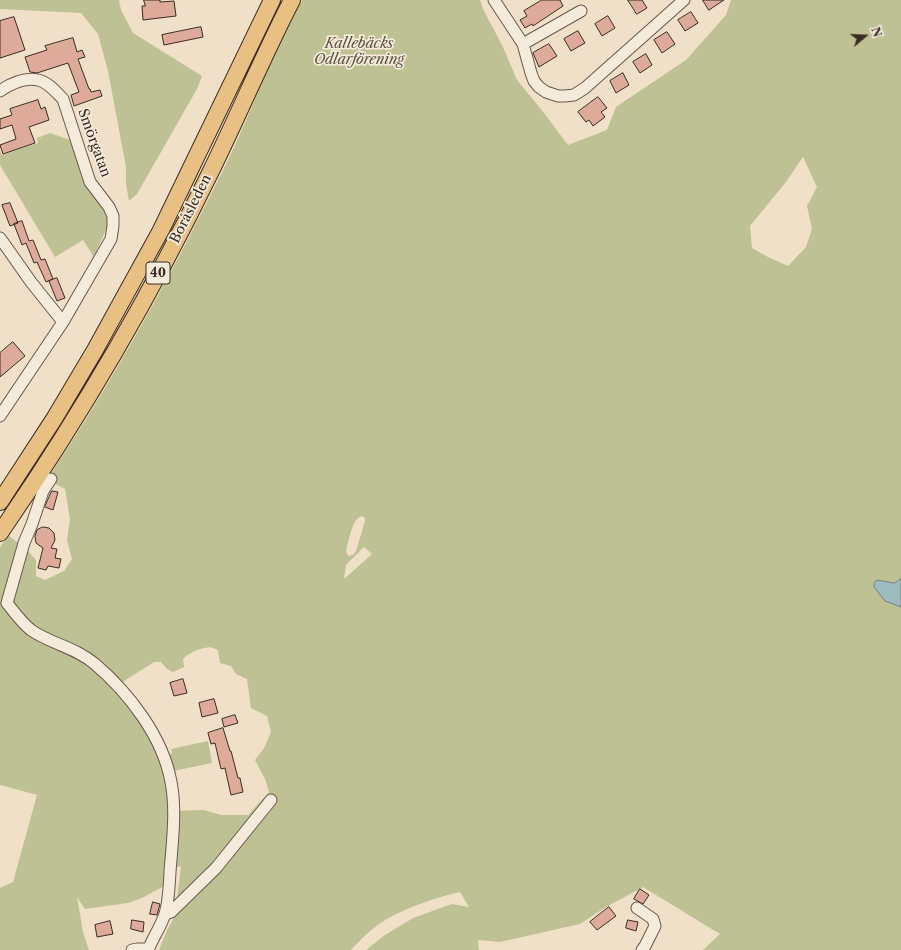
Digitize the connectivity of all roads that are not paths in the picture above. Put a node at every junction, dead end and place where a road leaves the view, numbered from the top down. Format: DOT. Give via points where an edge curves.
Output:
graph roads {
  1 [pos="272,0"];
  2 [pos="292,0"];
  3 [pos="684,0"];
  4 [pos="498,1"];
  5 [pos="581,11"];
  6 [pos="523,44"];
  7 [pos="0,91"];
  8 [pos="0,238"];
  9 [pos="63,322"];
  10 [pos="0,416"];
  11 [pos="51,479"];
  12 [pos="0,502"];
  13 [pos="0,533"];
  14 [pos="3,605"];
  15 [pos="271,800"];
  16 [pos="637,908"];
  17 [pos="165,914"];
  18 [pos="148,949"];
  19 [pos="132,950"];
  20 [pos="642,950"];
  1 -- 12 [label="highway, Boråsleden / 40" via="157,237 95,350"];
  2 -- 13 [label="highway, Boråsleden / 40" via="211,171 142,304 68,429"];
  3 -- 6 [label="street" via="574,95 558,96 539,87 531,73"];
  4 -- 6 [label="street"];
  5 -- 6 [label="street"];
  7 -- 9 [label="street, Smörgatan" via="14,83 39,80 53,88 63,99 90,182 113,216 111,239"];
  8 -- 9 [label="street"];
  9 -- 10 [label="street, Smörgatan"];
  11 -- 14 [label="street" via="43,491"];
  14 -- 17 [label="street" via="32,630 75,650 96,665 139,711 154,737 168,768 173,797 172,852"];
  15 -- 17 [label="street" via="216,868 172,912"];
  16 -- 20 [label="street" via="653,919 655,926"];
  17 -- 18 [label="street"];
  18 -- 19 [label="street"];
}
